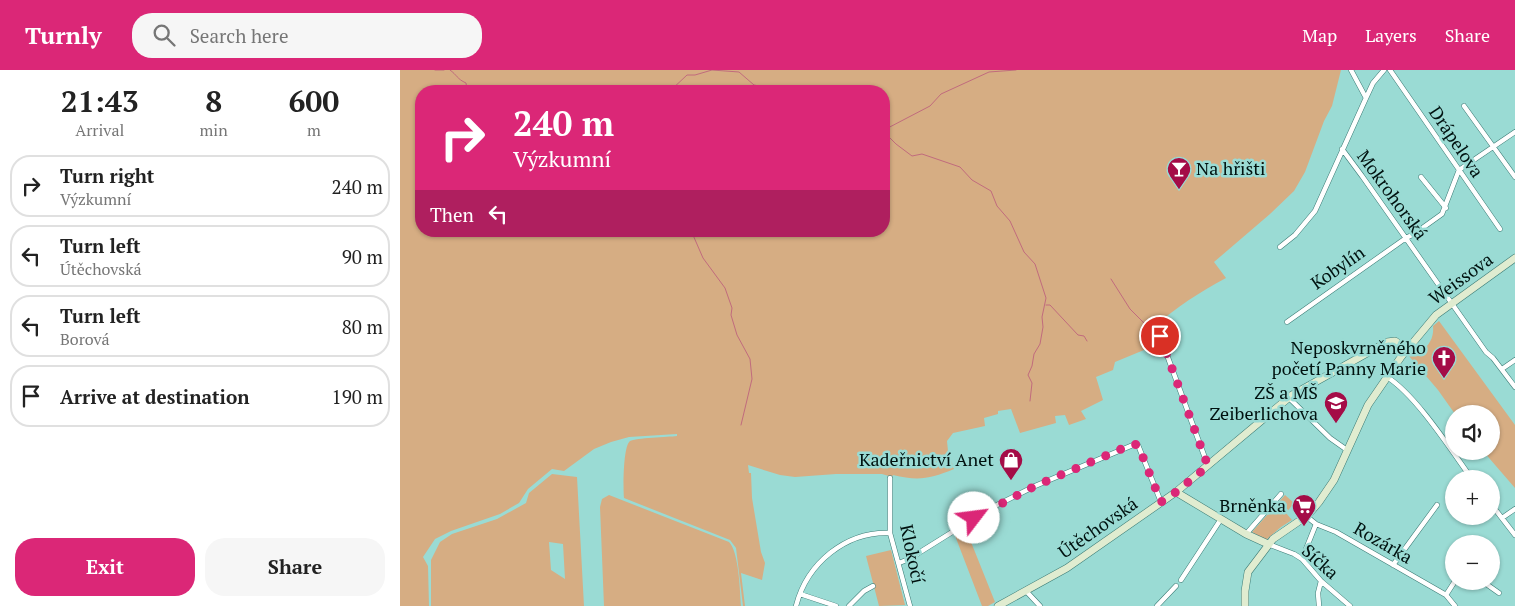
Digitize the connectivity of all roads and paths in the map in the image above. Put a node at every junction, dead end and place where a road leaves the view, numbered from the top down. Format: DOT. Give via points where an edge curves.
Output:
graph roads {
  1 [pos="1351,70"];
  2 [pos="1384,70"];
  3 [pos="1390,70"];
  4 [pos="1366,98"];
  5 [pos="1464,106"];
  6 [pos="1515,132"];
  7 [pos="1494,147"];
  8 [pos="1342,149"];
  9 [pos="1459,170"];
  10 [pos="1421,177"];
  11 [pos="1515,177"];
  12 [pos="1446,208"];
  13 [pos="1500,229"];
  14 [pos="1406,238"];
  15 [pos="1280,247"];
  16 [pos="1515,258"];
  17 [pos="1452,303"];
  18 [pos="1287,322"];
  19 [pos="1160,328"];
  20 [pos="1407,350"];
  21 [pos="1515,360"];
  22 [pos="1502,370"];
  23 [pos="1386,377"];
  24 [pos="1515,387"];
  25 [pos="1289,398"];
  26 [pos="1347,450"];
  27 [pos="1208,466"];
  28 [pos="1465,470"];
  29 [pos="890,478"];
  30 [pos="1176,492"];
  31 [pos="1281,494"];
  32 [pos="1161,502"];
  33 [pos="1437,505"];
  34 [pos="1515,509"];
  35 [pos="1500,515"];
  36 [pos="1306,516"];
  37 [pos="1502,518"];
  38 [pos="1221,519"];
  39 [pos="1316,524"];
  40 [pos="890,533"];
  41 [pos="1246,534"];
  42 [pos="1515,535"];
  43 [pos="1268,544"];
  44 [pos="1302,559"];
  45 [pos="899,563"];
  46 [pos="1393,565"];
  47 [pos="1181,580"];
  48 [pos="1321,580"];
  49 [pos="873,586"];
  50 [pos="1176,586"];
  51 [pos="1449,590"];
  52 [pos="1494,590"];
  53 [pos="1026,591"];
  54 [pos="800,594"];
  55 [pos="1499,594"];
  56 [pos="1446,595"];
  57 [pos="1247,605"];
  58 [pos="796,606"];
  59 [pos="836,606"];
  60 [pos="850,606"];
  61 [pos="910,606"];
  62 [pos="998,606"];
  63 [pos="1040,606"];
  64 [pos="1157,606"];
  65 [pos="1319,606"];
  66 [pos="1350,606"];
  67 [pos="1455,606"];
  1 -- 4 [label="street"];
  2 -- 4 [label="street, Mokrohorská"];
  3 -- 9 [label="street, Drápelova"];
  4 -- 8 [label="street, Mokrohorská"];
  5 -- 7 [label="street"];
  6 -- 7 [label="street"];
  7 -- 9 [label="street"];
  7 -- 11 [label="street"];
  8 -- 14 [label="street, Mokrohorská"];
  8 -- 15 [label="street" via="1315,211"];
  9 -- 12 [label="street"];
  9 -- 13 [label="street, Drápelova"];
  10 -- 12 [label="street"];
  12 -- 14 [label="street, Kobylín"];
  14 -- 17 [label="street, Mokrohorská"];
  14 -- 18 [label="street, Kobylín"];
  16 -- 17 [label="street, Weissova"];
  17 -- 20 [label="street, Weissova" via="1436,315"];
  17 -- 22 [label="street, Mokrohorská"];
  19 -- 27 [label="street" via="1160,336"];
  20 -- 23 [label="street, Weissova"];
  20 -- 25 [label="street, Útěchovská" via="1395,341 1387,342"];
  21 -- 22 [label="street"];
  22 -- 24 [label="street, Mokrohorská"];
  23 -- 26 [label="street, Weissova" via="1368,405"];
  23 -- 28 [label="street" via="1405,392"];
  25 -- 26 [label="street"];
  25 -- 27 [label="street, Útěchovská"];
  26 -- 36 [label="street, Weissova" via="1334,480"];
  27 -- 30 [label="street, Útěchovská"];
  29 -- 40 [label="street, Klokočí"];
  30 -- 32 [label="street, Útěchovská"];
  30 -- 38 [label="street"];
  31 -- 41 [label="street"];
  32 -- 45 [label="street" via="1138,445 1133,444 989,509"];
  32 -- 53 [label="street, Útěchovská" via="1067,568"];
  33 -- 46 [label="street"];
  34 -- 37 [label="street"];
  35 -- 37 [label="street"];
  36 -- 39 [label="street, Rozárka"];
  36 -- 43 [label="street, Weissova"];
  37 -- 42 [label="street"];
  38 -- 41 [label="street"];
  38 -- 47 [label="street"];
  39 -- 44 [label="street"];
  39 -- 46 [label="street, Rozárka"];
  40 -- 45 [label="street, Klokočí"];
  40 -- 54 [label="street" via="859,537 834,550 811,572"];
  41 -- 43 [label="street"];
  43 -- 44 [label="street, Síčka"];
  43 -- 57 [label="street, Weissova" via="1248,572"];
  44 -- 48 [label="street, Síčka"];
  45 -- 61 [label="street, Klokočí"];
  46 -- 56 [label="street, Rozárka"];
  48 -- 65 [label="street"];
  48 -- 66 [label="street, Síčka"];
  49 -- 60 [label="street"];
  50 -- 64 [label="street"];
  51 -- 56 [label="street"];
  52 -- 55 [label="street"];
  53 -- 62 [label="street, Útěchovská"];
  53 -- 63 [label="street"];
  54 -- 58 [label="street"];
  54 -- 59 [label="street"];
  56 -- 67 [label="street, Rozárka"];
}
